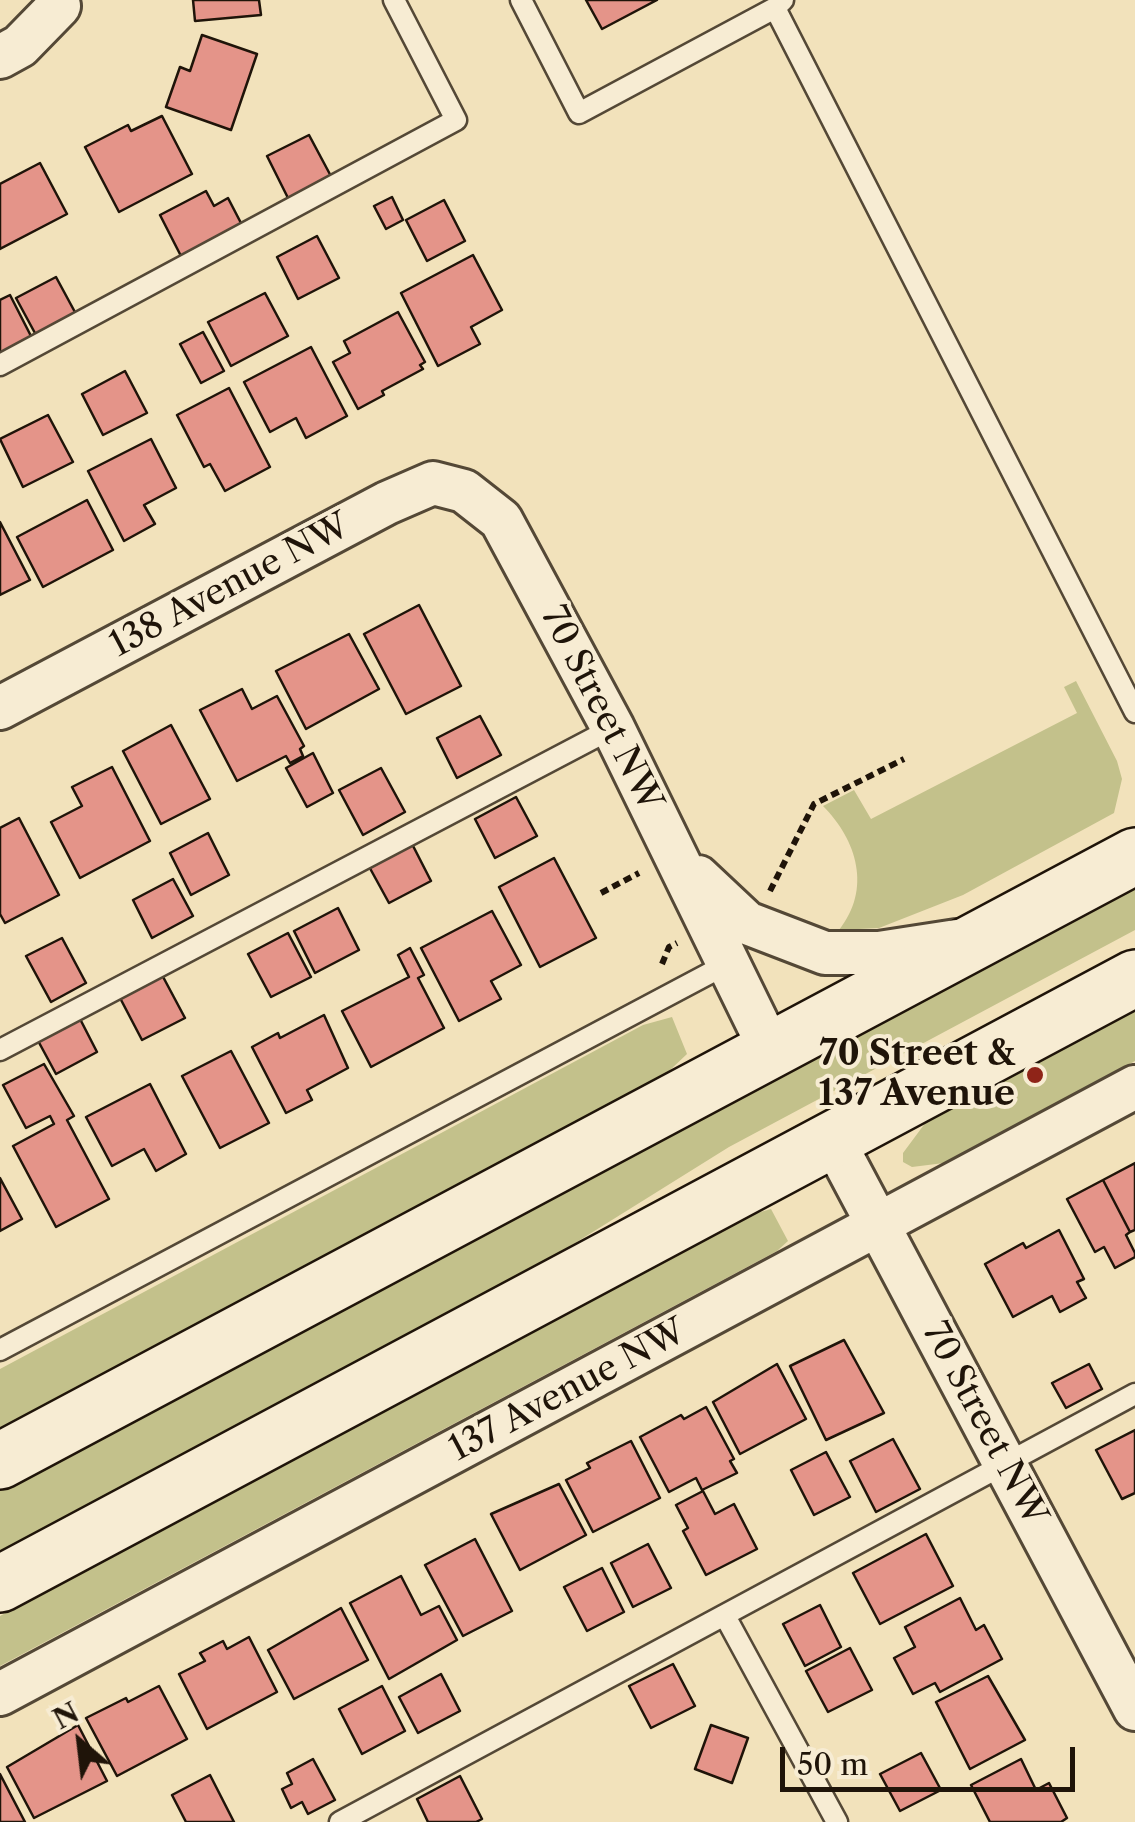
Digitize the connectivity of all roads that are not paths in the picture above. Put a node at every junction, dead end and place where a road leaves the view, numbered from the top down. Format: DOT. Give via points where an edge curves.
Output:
graph roads {
  1 [pos="394,0"];
  2 [pos="520,0"];
  3 [pos="58,3"];
  4 [pos="779,4"];
  5 [pos="0,57"];
  6 [pos="0,365"];
  7 [pos="464,491"];
  8 [pos="0,708"];
  9 [pos="1135,712"];
  10 [pos="614,728"];
  11 [pos="1135,856"];
  12 [pos="726,934"];
  13 [pos="983,938"];
  14 [pos="1135,978"];
  15 [pos="0,1050"];
  16 [pos="770,1050"];
  17 [pos="1135,1087"];
  18 [pos="832,1140"];
  19 [pos="878,1225"];
  20 [pos="0,1350"];
  21 [pos="1135,1394"];
  22 [pos="0,1461"];
  23 [pos="1006,1464"];
  24 [pos="0,1584"];
  25 [pos="725,1616"];
  26 [pos="0,1694"];
  27 [pos="1135,1709"];
  28 [pos="340,1822"];
  29 [pos="836,1822"];
  1 -- 6 [label="lane" via="456,120"];
  2 -- 4 [label="lane" via="579,113"];
  3 -- 5 [label="street" via="20,46"];
  4 -- 9 [label="lane"];
  7 -- 8 [label="street, 138 Avenue NW" via="433,484 387,503"];
  7 -- 10 [label="street, 70 Street NW" via="501,520"];
  10 -- 12 [label="street, 70 Street NW" via="678,860"];
  10 -- 15 [label="lane"];
  11 -- 13 [label="main road"];
  12 -- 13 [label="street" via="747,923 825,953 879,953"];
  12 -- 16 [label="street, 70 Street NW"];
  12 -- 20 [label="lane" via="671,992"];
  13 -- 16 [label="main road"];
  14 -- 18 [label="main road"];
  16 -- 22 [label="main road"];
  17 -- 19 [label="street, 137 Avenue NW"];
  18 -- 19 [label="street, 70 Street NW"];
  18 -- 24 [label="main road"];
  19 -- 23 [label="street, 70 Street NW"];
  19 -- 26 [label="street, 137 Avenue NW"];
  21 -- 23 [label="lane"];
  23 -- 25 [label="lane"];
  23 -- 27 [label="street, 70 Street NW"];
  25 -- 28 [label="lane"];
  25 -- 29 [label="lane"];
}
